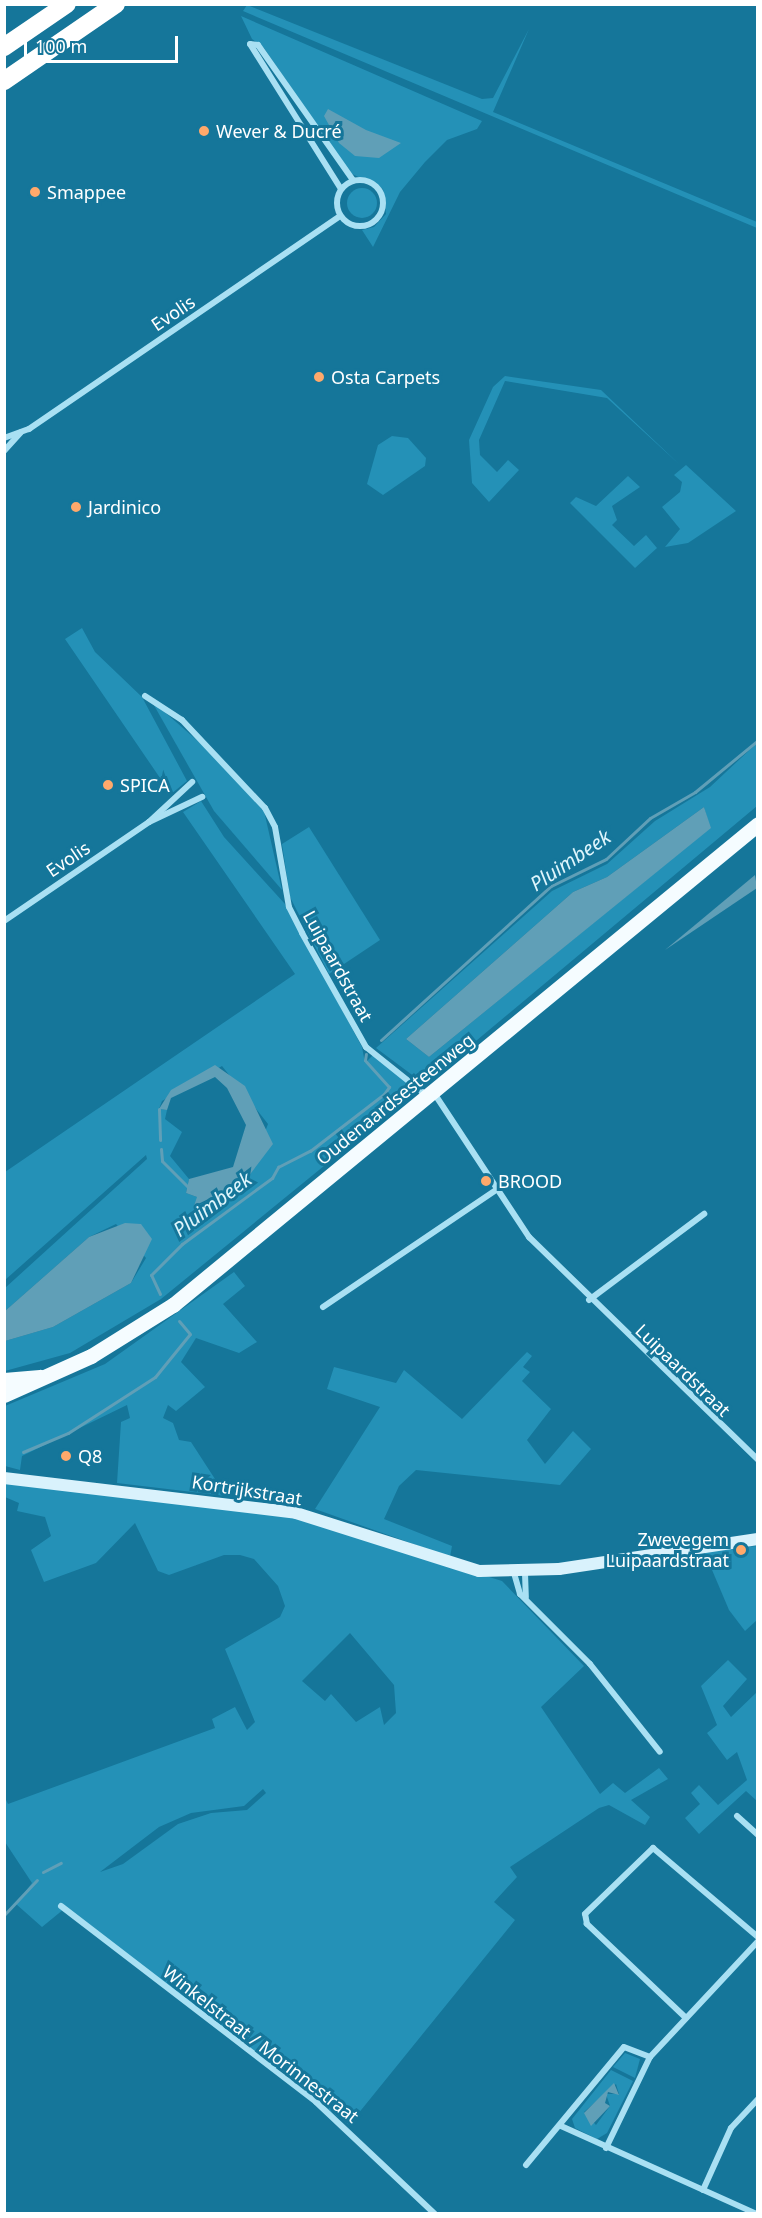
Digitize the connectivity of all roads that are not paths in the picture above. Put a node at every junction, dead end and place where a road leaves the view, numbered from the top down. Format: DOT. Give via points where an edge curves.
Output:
graph roads {
  1 [pos="67,4"];
  2 [pos="116,4"];
  3 [pos="4,47"];
  4 [pos="4,81"];
  5 [pos="353,180"];
  6 [pos="341,189"];
  7 [pos="340,216"];
  8 [pos="21,432"];
  9 [pos="4,438"];
  10 [pos="4,451"];
  11 [pos="145,696"];
  12 [pos="192,782"];
  13 [pos="202,796"];
  14 [pos="149,822"];
  15 [pos="758,824"];
  16 [pos="4,921"];
  17 [pos="431,1095"];
  18 [pos="499,1188"];
  19 [pos="704,1214"];
  20 [pos="589,1300"];
  21 [pos="323,1306"];
  22 [pos="40,1377"];
  23 [pos="4,1380"];
  24 [pos="4,1395"];
  25 [pos="758,1460"];
  26 [pos="4,1478"];
  27 [pos="758,1539"];
  28 [pos="519,1573"];
  29 [pos="526,1597"];
  30 [pos="660,1752"];
  31 [pos="737,1816"];
  32 [pos="758,1835"];
  33 [pos="61,1906"];
  34 [pos="758,1939"];
  35 [pos="686,2018"];
  36 [pos="650,2057"];
  37 [pos="758,2099"];
  38 [pos="561,2126"];
  39 [pos="606,2148"];
  40 [pos="526,2166"];
  41 [pos="703,2190"];
  42 [pos="435,2214"];
  43 [pos="757,2214"];
  1 -- 3 [label="highway"];
  2 -- 4 [label="highway"];
  5 -- 6 [label="street"];
  5 -- 6 [label="street" via="258,45 250,44"];
  5 -- 7 [label="street" via="372,183 383,206 367,226 356,226"];
  6 -- 7 [label="street" via="336,198"];
  7 -- 8 [label="street, Evolis"];
  8 -- 9 [label="street, Evolis"];
  8 -- 10 [label="street, Evolis"];
  11 -- 17 [label="street, Luipaardstraat" via="182,720 266,808 275,827 289,907 360,1036"];
  12 -- 14 [label="street, Evolis"];
  13 -- 14 [label="street, Evolis"];
  14 -- 16 [label="street, Evolis"];
  15 -- 17 [label="main road, Oudenaardsesteenweg"];
  17 -- 18 [label="street, Luipaardstraat"];
  17 -- 22 [label="main road, Oudenaardsesteenweg" via="173,1305 91,1356"];
  18 -- 20 [label="street, Luipaardstraat" via="529,1237"];
  18 -- 21 [label="street"];
  19 -- 20 [label="street"];
  20 -- 25 [label="street, Luipaardstraat"];
  22 -- 23 [label="main road, Oudenaardsesteenweg"];
  22 -- 24 [label="main road, Oudenaardsesteenweg"];
  26 -- 28 [label="main road, Kortrijkstraat" via="296,1513 424,1557"];
  27 -- 28 [label="main road, Kortrijkstraat"];
  28 -- 29 [label="street"];
  28 -- 29 [label="street" via="517,1591"];
  29 -- 30 [label="street" via="590,1664"];
  31 -- 32 [label="street"];
  33 -- 42 [label="street, Winkelstraat / Morinnestraat" via="315,2102"];
  34 -- 35 [label="street"];
  34 -- 35 [label="street" via="653,1848 585,1914 587,1924"];
  35 -- 36 [label="street"];
  36 -- 38 [label="street" via="624,2047"];
  36 -- 39 [label="street"];
  37 -- 41 [label="street" via="731,2128"];
  38 -- 39 [label="street"];
  38 -- 40 [label="street"];
  39 -- 41 [label="street"];
  41 -- 43 [label="street"];
}
